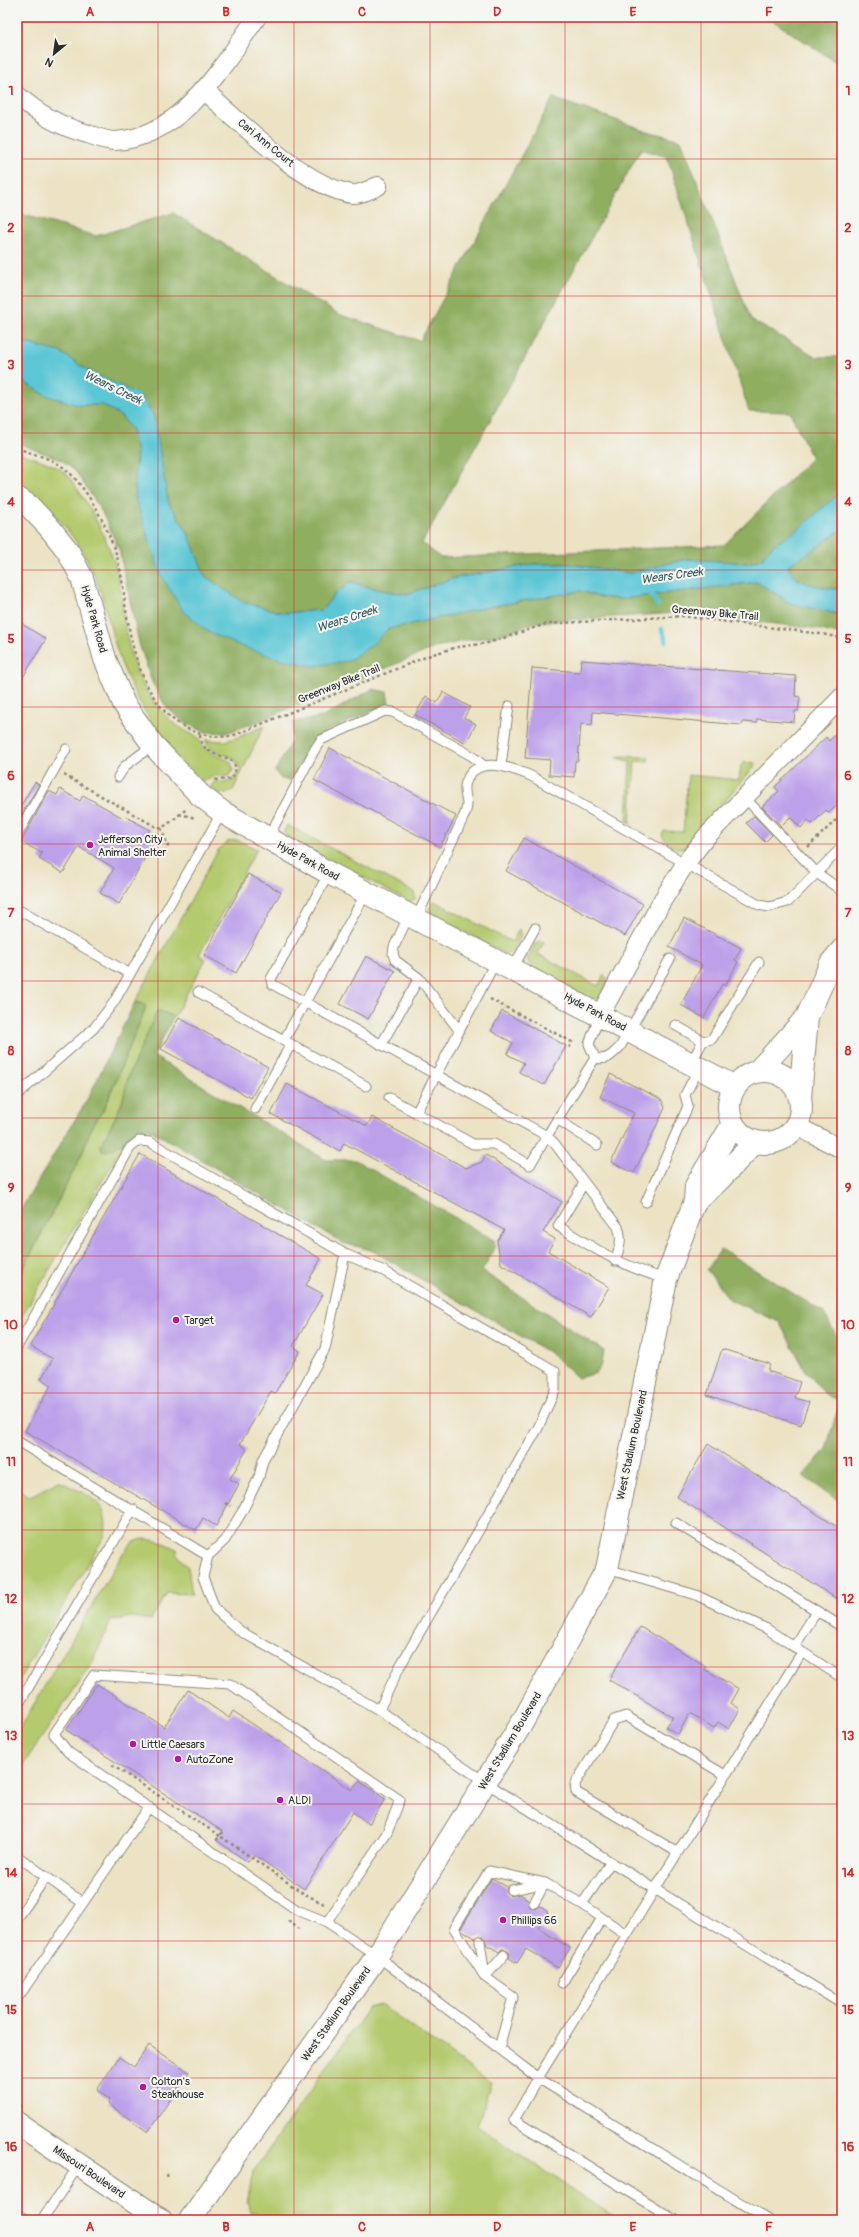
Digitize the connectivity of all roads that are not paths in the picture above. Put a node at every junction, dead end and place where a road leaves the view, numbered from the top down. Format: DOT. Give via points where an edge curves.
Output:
graph roads {
  1 [pos="257,17"];
  2 [pos="204,91"];
  3 [pos="17,95"];
  4 [pos="378,186"];
  5 [pos="17,498"];
  6 [pos="842,697"];
  7 [pos="509,706"];
  8 [pos="153,745"];
  9 [pos="66,748"];
  10 [pos="483,765"];
  11 [pos="501,765"];
  12 [pos="118,777"];
  13 [pos="744,797"];
  14 [pos="222,812"];
  15 [pos="17,835"];
  16 [pos="268,838"];
  17 [pos="842,847"];
  18 [pos="685,864"];
  19 [pos="329,873"];
  20 [pos="817,873"];
  21 [pos="842,891"];
  22 [pos="366,893"];
  23 [pos="17,909"];
  24 [pos="412,917"];
  25 [pos="535,928"];
  26 [pos="842,950"];
  27 [pos="670,958"];
  28 [pos="759,962"];
  29 [pos="505,964"];
  30 [pos="130,974"];
  31 [pos="419,978"];
  32 [pos="198,992"];
  33 [pos="304,1003"];
  34 [pos="600,1015"];
  35 [pos="807,1017"];
  36 [pos="675,1025"];
  37 [pos="459,1030"];
  38 [pos="630,1031"];
  39 [pos="703,1041"];
  40 [pos="288,1042"];
  41 [pos="381,1045"];
  42 [pos="595,1058"];
  43 [pos="695,1065"];
  44 [pos="757,1072"];
  45 [pos="435,1076"];
  46 [pos="366,1086"];
  47 [pos="735,1087"];
  48 [pos="17,1095"];
  49 [pos="389,1098"];
  50 [pos="800,1098"];
  51 [pos="255,1109"];
  52 [pos="416,1113"];
  53 [pos="557,1119"];
  54 [pos="733,1124"];
  55 [pos="796,1126"];
  56 [pos="547,1136"];
  57 [pos="755,1142"];
  58 [pos="597,1145"];
  59 [pos="842,1149"];
  60 [pos="584,1183"];
  61 [pos="695,1201"];
  62 [pos="646,1202"];
  63 [pos="345,1254"];
  64 [pos="615,1261"];
  65 [pos="666,1279"];
  66 [pos="17,1347"];
  67 [pos="17,1440"];
  68 [pos="133,1510"];
  69 [pos="676,1523"];
  70 [pos="208,1556"];
  71 [pos="607,1569"];
  72 [pos="817,1611"];
  73 [pos="842,1627"];
  74 [pos="798,1650"];
  75 [pos="842,1678"];
  76 [pos="17,1707"];
  77 [pos="379,1710"];
  78 [pos="725,1775"];
  79 [pos="485,1782"];
  80 [pos="149,1807"];
  81 [pos="677,1852"];
  82 [pos="17,1856"];
  83 [pos="611,1862"];
  84 [pos="46,1877"];
  85 [pos="545,1883"];
  86 [pos="655,1889"];
  87 [pos="512,1890"];
  88 [pos="83,1903"];
  89 [pos="534,1903"];
  90 [pos="582,1904"];
  91 [pos="602,1918"];
  92 [pos="17,1919"];
  93 [pos="327,1922"];
  94 [pos="627,1935"];
  95 [pos="480,1941"];
  96 [pos="504,1955"];
  97 [pos="377,1956"];
  98 [pos="485,1977"];
  99 [pos="562,1983"];
  100 [pos="17,1999"];
  101 [pos="842,2004"];
  102 [pos="499,2048"];
  103 [pos="538,2078"];
  104 [pos="17,2123"];
  105 [pos="79,2165"];
  106 [pos="17,2214"];
  107 [pos="27,2220"];
  108 [pos="42,2220"];
  109 [pos="161,2220"];
  110 [pos="190,2220"];
  111 [pos="675,2220"];
  112 [pos="768,2220"];
  1 -- 2 [label="street"];
  2 -- 3 [label="street" via="164,125 137,138 113,141 69,129 32,109"];
  2 -- 4 [label="street, Cari Ann Court" via="282,158 330,188 354,195"];
  5 -- 8 [label="main road, Hyde Park Road" via="29,506 68,551 82,578 105,659 122,697"];
  6 -- 13 [label="street"];
  7 -- 11 [label="lane"];
  8 -- 12 [label="lane" via="125,766"];
  8 -- 14 [label="main road, Hyde Park Road" via="200,795"];
  9 -- 15 [label="lane"];
  10 -- 11 [label="lane"];
  10 -- 16 [label="lane" via="472,756 400,715 385,711 322,740"];
  10 -- 24 [label="lane" via="472,773 466,782 467,808 463,818"];
  11 -- 18 [label="lane" via="531,776"];
  13 -- 18 [label="street" via="706,837"];
  13 -- 20 [label="lane"];
  14 -- 16 [label="main road, Hyde Park Road"];
  14 -- 30 [label="lane"];
  16 -- 19 [label="main road, Hyde Park Road"];
  17 -- 20 [label="lane"];
  18 -- 20 [label="lane" via="759,905 769,907 788,902"];
  18 -- 34 [label="street" via="662,900"];
  19 -- 22 [label="main road, Hyde Park Road"];
  19 -- 33 [label="lane" via="271,979 272,984"];
  20 -- 21 [label="lane"];
  22 -- 24 [label="main road, Hyde Park Road"];
  22 -- 33 [label="lane"];
  23 -- 30 [label="lane"];
  24 -- 29 [label="main road, Hyde Park Road"];
  24 -- 31 [label="lane" via="396,940 393,954 400,966"];
  25 -- 29 [label="lane"];
  26 -- 35 [label="main road" via="832,962"];
  27 -- 38 [label="lane"];
  28 -- 39 [label="lane" via="712,1039"];
  29 -- 34 [label="main road, Hyde Park Road"];
  29 -- 37 [label="lane" via="479,993"];
  30 -- 48 [label="lane" via="114,1002 94,1028"];
  31 -- 37 [label="lane"];
  31 -- 41 [label="lane"];
  32 -- 40 [label="lane"];
  33 -- 40 [label="lane"];
  33 -- 41 [label="lane"];
  34 -- 38 [label="main road, Hyde Park Road"];
  34 -- 42 [label="lane" via="589,1044"];
  35 -- 44 [label="main road"];
  35 -- 50 [label="main road"];
  36 -- 39 [label="lane"];
  37 -- 45 [label="lane"];
  38 -- 42 [label="lane" via="611,1057 603,1060"];
  38 -- 43 [label="main road, Hyde Park Road"];
  39 -- 43 [label="lane"];
  40 -- 46 [label="lane"];
  40 -- 51 [label="lane"];
  41 -- 45 [label="lane"];
  42 -- 53 [label="lane"];
  43 -- 47 [label="main road, Hyde Park Road"];
  43 -- 62 [label="lane" via="685,1095 688,1106"];
  44 -- 47 [label="main road"];
  44 -- 50 [label="main road" via="783,1076 794,1086"];
  45 -- 52 [label="lane"];
  45 -- 56 [label="lane"];
  47 -- 54 [label="main road" via="730,1099 729,1112"];
  49 -- 52 [label="lane"];
  50 -- 55 [label="main road" via="801,1112"];
  52 -- 56 [label="lane" via="473,1144 494,1144 530,1164"];
  53 -- 56 [label="lane"];
  53 -- 58 [label="lane"];
  54 -- 57 [label="main road" via="741,1134"];
  54 -- 61 [label="main road, West Stadium Boulevard" via="696,1186"];
  55 -- 57 [label="main road" via="785,1137 771,1143"];
  55 -- 59 [label="street"];
  56 -- 60 [label="lane"];
  57 -- 61 [label="main road, West Stadium Boulevard"];
  60 -- 64 [label="lane" via="618,1227 621,1243"];
  60 -- 64 [label="lane" via="558,1226"];
  61 -- 65 [label="main road, West Stadium Boulevard"];
  63 -- 66 [label="lane" via="150,1142 139,1141 130,1148"];
  63 -- 70 [label="lane" via="324,1349 263,1460 259,1477 242,1512 225,1540"];
  63 -- 77 [label="lane" via="384,1271 555,1371 555,1390 538,1428 403,1662"];
  64 -- 65 [label="lane" via="636,1271"];
  65 -- 71 [label="main road, West Stadium Boulevard"];
  67 -- 68 [label="lane"];
  68 -- 70 [label="lane"];
  68 -- 76 [label="lane"];
  69 -- 72 [label="lane"];
  70 -- 77 [label="lane" via="203,1577 215,1609 240,1631"];
  71 -- 74 [label="lane" via="696,1595 767,1629"];
  71 -- 79 [label="main road, West Stadium Boulevard" via="522,1723"];
  72 -- 73 [label="lane"];
  72 -- 74 [label="lane"];
  74 -- 75 [label="lane"];
  74 -- 78 [label="lane"];
  77 -- 79 [label="lane"];
  78 -- 81 [label="lane"];
  78 -- 81 [label="lane" via="626,1716 614,1720 575,1784 576,1792"];
  79 -- 83 [label="lane"];
  79 -- 97 [label="main road, West Stadium Boulevard"];
  80 -- 88 [label="lane"];
  80 -- 93 [label="lane" via="297,1910"];
  80 -- 93 [label="lane" via="68,1752 54,1734 94,1675 230,1684 400,1800 387,1833"];
  81 -- 86 [label="lane"];
  82 -- 84 [label="lane"];
  83 -- 86 [label="lane"];
  83 -- 90 [label="lane"];
  84 -- 88 [label="lane"];
  84 -- 92 [label="lane"];
  85 -- 87 [label="lane"];
  85 -- 89 [label="lane"];
  85 -- 90 [label="lane"];
  85 -- 98 [label="lane" via="489,1871 454,1928"];
  86 -- 94 [label="lane"];
  86 -- 101 [label="lane"];
  88 -- 100 [label="lane"];
  90 -- 91 [label="lane"];
  91 -- 94 [label="lane"];
  91 -- 99 [label="lane"];
  93 -- 97 [label="lane"];
  94 -- 103 [label="lane"];
  95 -- 98 [label="lane"];
  96 -- 98 [label="lane"];
  97 -- 102 [label="lane"];
  97 -- 110 [label="main road, West Stadium Boulevard"];
  98 -- 102 [label="lane" via="513,1997"];
  102 -- 103 [label="lane"];
  103 -- 111 [label="lane" via="514,2120"];
  103 -- 112 [label="lane"];
  104 -- 105 [label="main road, Missouri Boulevard"];
  105 -- 108 [label="lane"];
  105 -- 109 [label="main road, Missouri Boulevard"];
  106 -- 107 [label="lane"];
}
